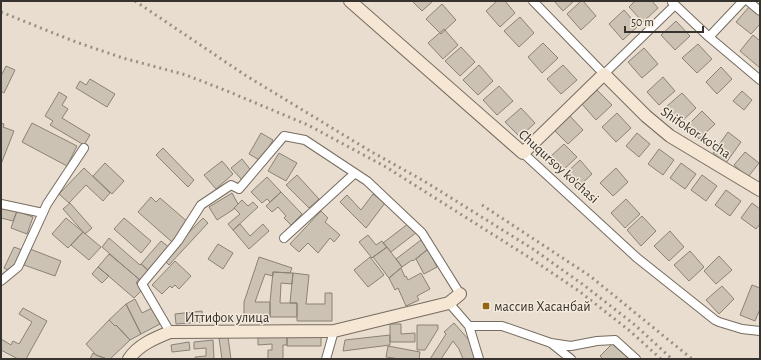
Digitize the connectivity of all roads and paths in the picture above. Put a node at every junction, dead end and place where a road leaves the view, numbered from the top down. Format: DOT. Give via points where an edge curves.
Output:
graph roads {
  1 [pos="350,1"];
  2 [pos="533,1"];
  3 [pos="743,1"];
  4 [pos="748,1"];
  5 [pos="673,3"];
  6 [pos="760,11"];
  7 [pos="709,37"];
  8 [pos="604,74"];
  9 [pos="760,80"];
  10 [pos="84,148"];
  11 [pos="523,153"];
  12 [pos="355,173"];
  13 [pos="760,190"];
  14 [pos="1,204"];
  15 [pos="43,213"];
  16 [pos="284,238"];
  17 [pos="1,281"];
  18 [pos="460,294"];
  19 [pos="449,303"];
  20 [pos="469,326"];
  21 [pos="334,331"];
  22 [pos="760,331"];
  23 [pos="170,332"];
  24 [pos="551,343"];
  25 [pos="129,359"];
  26 [pos="326,359"];
  27 [pos="479,359"];
  28 [pos="571,359"];
  29 [pos="636,359"];
  1 -- 11 [label="street, Chuqursoy ko'chasi"];
  2 -- 8 [label="street"];
  3 -- 7 [label="street"];
  4 -- 6 [label="street"];
  5 -- 7 [label="street"];
  5 -- 8 [label="street"];
  7 -- 9 [label="street"];
  8 -- 11 [label="street"];
  8 -- 13 [label="street, Shifokor ko'cha" via="670,136"];
  10 -- 15 [label="street"];
  11 -- 22 [label="street, Chuqursoy ko'chasi" via="636,257 715,320"];
  12 -- 16 [label="street"];
  12 -- 18 [label="street" via="367,180 422,233"];
  12 -- 23 [label="street" via="305,140 284,136 239,190 231,185 201,206 178,241 142,284"];
  14 -- 15 [label="street"];
  15 -- 17 [label="street" via="18,267"];
  18 -- 19 [label="street, Иттифок улица"];
  19 -- 20 [label="street"];
  19 -- 21 [label="street, Иттифок улица"];
  20 -- 24 [label="street" via="502,326"];
  20 -- 27 [label="street"];
  21 -- 23 [label="street, Иттифок улица"];
  21 -- 26 [label="street"];
  23 -- 25 [label="street, Иттифок улица" via="154,338"];
  24 -- 28 [label="street"];
  24 -- 29 [label="street" via="571,346 615,340"];
}
